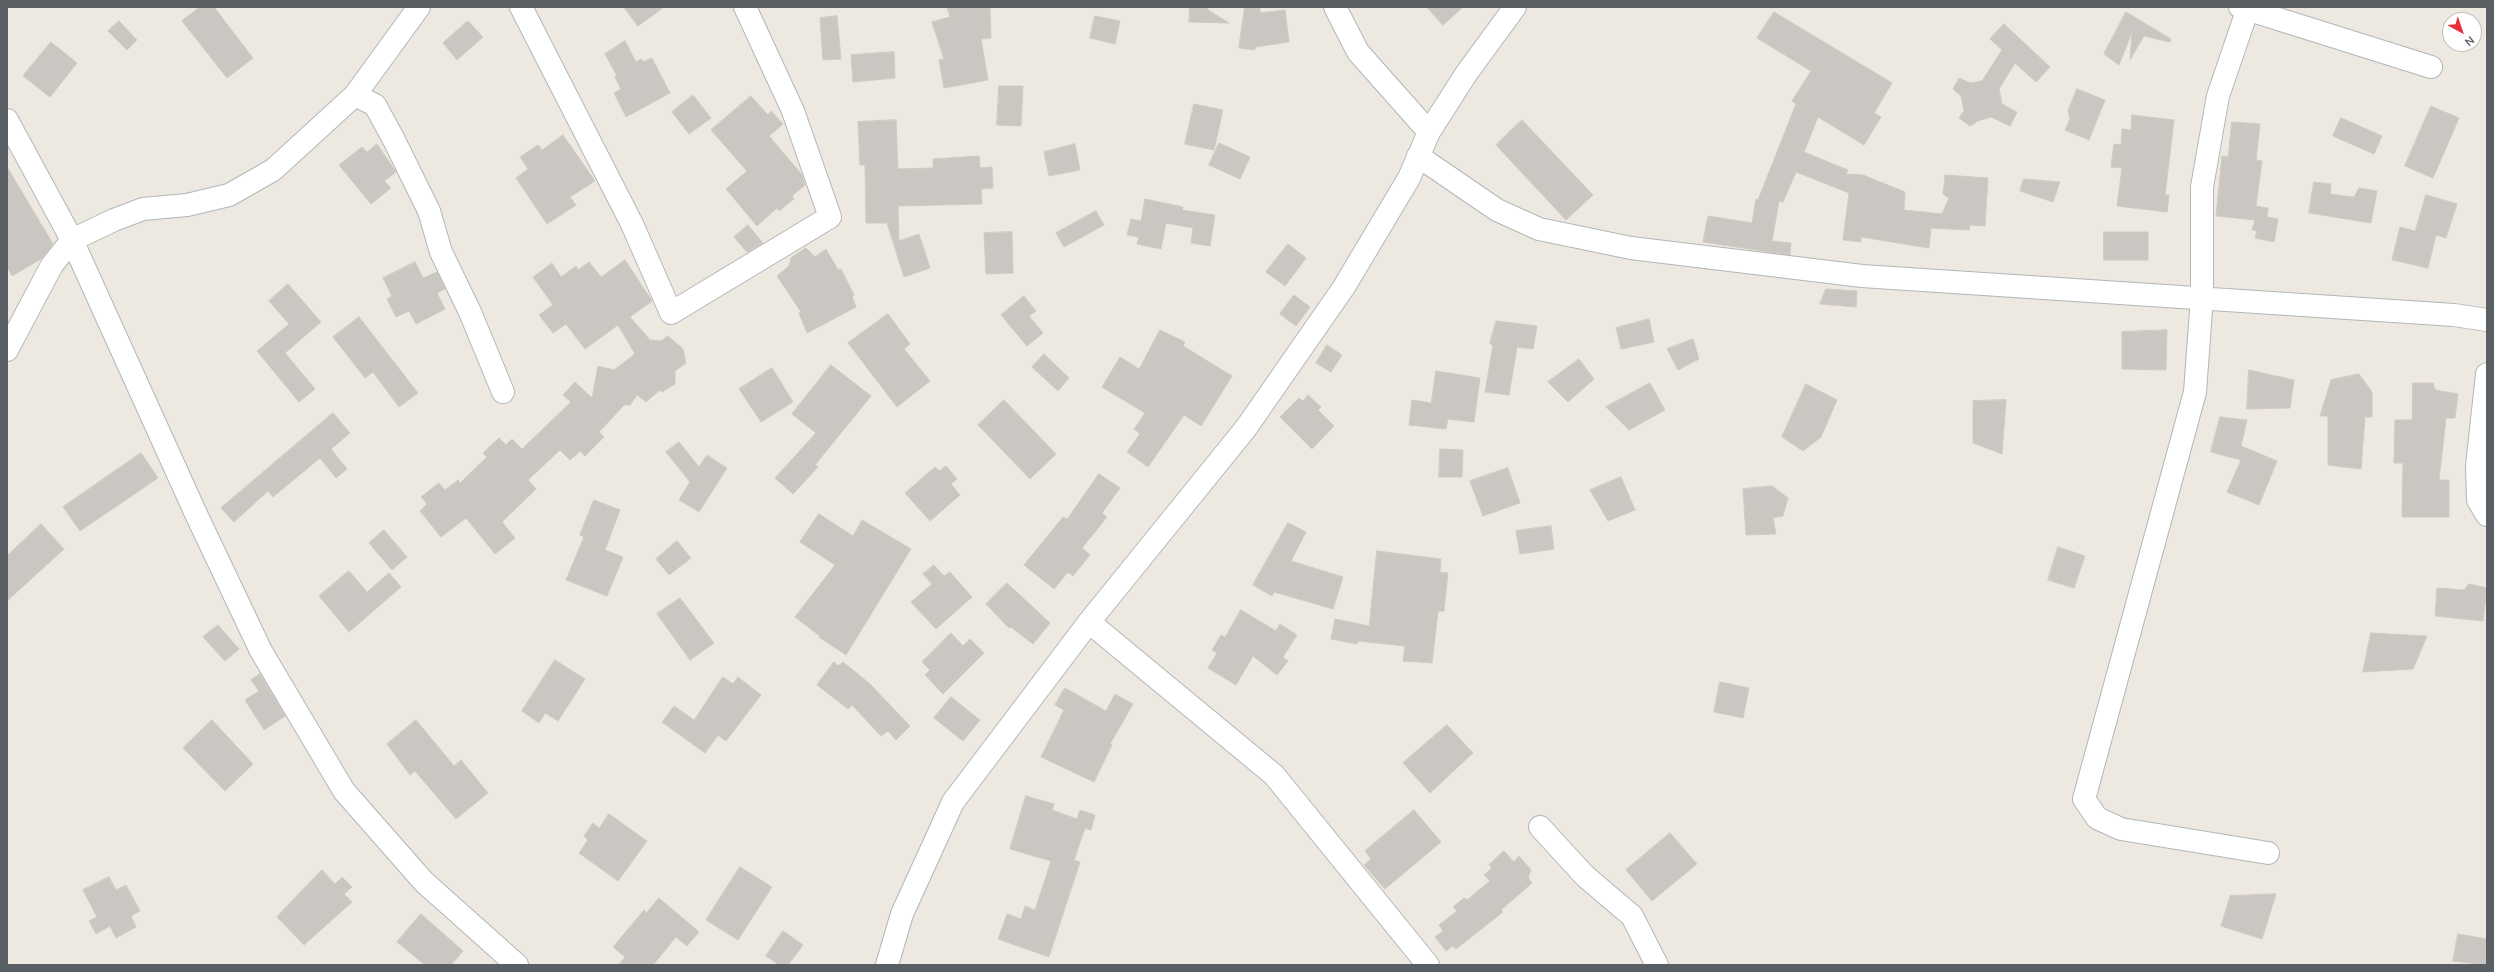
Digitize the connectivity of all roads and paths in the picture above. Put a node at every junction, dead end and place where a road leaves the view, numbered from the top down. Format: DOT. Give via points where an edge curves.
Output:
graph roads {
  1 [pos="419,7"];
  2 [pos="521,7"];
  3 [pos="745,7"];
  4 [pos="1335,7"];
  5 [pos="1515,7"];
  6 [pos="2244,9"];
  7 [pos="2431,67"];
  8 [pos="355,95"];
  9 [pos="7,120"];
  10 [pos="1428,132"];
  11 [pos="1418,156"];
  12 [pos="72,240"];
  13 [pos="2202,297"];
  14 [pos="2487,320"];
  15 [pos="7,350"];
  16 [pos="2487,374"];
  17 [pos="503,392"];
  18 [pos="2487,515"];
  19 [pos="1089,622"];
  20 [pos="1540,827"];
  21 [pos="2268,853"];
  22 [pos="517,965"];
  23 [pos="887,965"];
  24 [pos="1428,965"];
  25 [pos="1657,965"];
  1 -- 8 [label="street"];
  2 -- 3 [label="street" via="632,224 671,313 830,217 793,111"];
  4 -- 10 [label="street" via="1358,52"];
  5 -- 10 [label="street"];
  6 -- 7 [label="street"];
  6 -- 13 [label="street" via="2218,96 2202,187"];
  8 -- 12 [label="street" via="273,170 229,195 187,205 143,209"];
  8 -- 17 [label="street" via="375,105 394,140 429,212 441,252 470,312"];
  9 -- 12 [label="street"];
  10 -- 11 [label="street"];
  11 -- 13 [label="street" via="1497,210 1539,229 1631,248 1862,276"];
  11 -- 19 [label="street" via="1409,178 1344,287 1246,428"];
  12 -- 15 [label="street" via="52,265"];
  12 -- 22 [label="street" via="261,651 344,791 424,882"];
  13 -- 14 [label="street" via="2454,315"];
  13 -- 21 [label="street" via="2195,392 2084,799 2097,818 2121,829"];
  16 -- 18 [label="street" via="2478,466 2478,500"];
  19 -- 23 [label="street" via="953,802 902,914"];
  19 -- 24 [label="street" via="1274,775"];
  20 -- 25 [label="street" via="1585,876 1632,916"];
}
